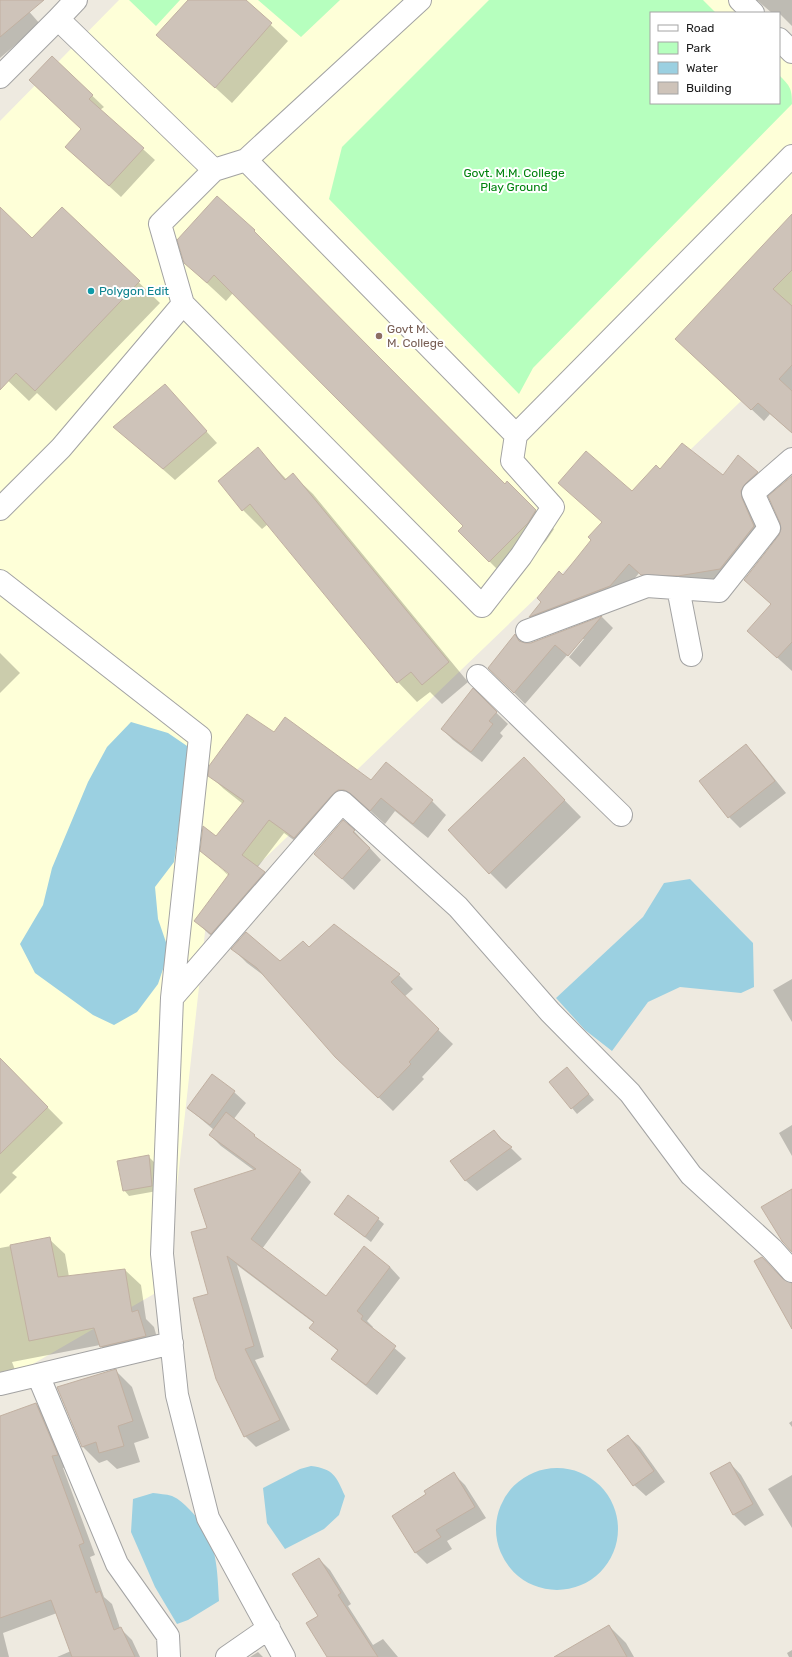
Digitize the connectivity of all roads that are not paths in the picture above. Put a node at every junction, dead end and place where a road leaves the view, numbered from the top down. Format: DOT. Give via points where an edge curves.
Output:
graph roads {
  1 [pos="76,0"];
  2 [pos="420,0"];
  3 [pos="740,0"];
  4 [pos="752,12"];
  5 [pos="58,19"];
  6 [pos="780,40"];
  7 [pos="792,52"];
  8 [pos="0,78"];
  9 [pos="792,156"];
  10 [pos="246,160"];
  11 [pos="214,170"];
  12 [pos="183,304"];
  13 [pos="516,435"];
  14 [pos="792,459"];
  15 [pos="0,509"];
  16 [pos="0,581"];
  17 [pos="678,588"];
  18 [pos="527,632"];
  19 [pos="691,655"];
  20 [pos="478,676"];
  21 [pos="621,815"];
  22 [pos="172,998"];
  23 [pos="792,1271"];
  24 [pos="172,1344"];
  25 [pos="38,1375"];
  26 [pos="0,1384"];
  27 [pos="269,1628"];
  28 [pos="169,1657"];
  29 [pos="227,1657"];
  30 [pos="284,1657"];
  1 -- 5 [label="street"];
  2 -- 10 [label="street"];
  3 -- 4 [label="street"];
  5 -- 8 [label="street"];
  5 -- 11 [label="street"];
  6 -- 7 [label="street"];
  9 -- 13 [label="street"];
  10 -- 11 [label="street"];
  10 -- 13 [label="street"];
  11 -- 12 [label="street" via="160,224"];
  12 -- 13 [label="street" via="482,606 521,556 553,507 512,461"];
  12 -- 15 [label="street" via="61,448"];
  14 -- 17 [label="street" via="753,493 769,528 719,591"];
  16 -- 22 [label="street" via="200,737"];
  17 -- 18 [label="street" via="647,586"];
  17 -- 19 [label="street"];
  20 -- 21 [label="street"];
  22 -- 23 [label="street" via="342,802 458,908 550,1012 630,1093 691,1175 772,1249"];
  22 -- 24 [label="street" via="162,1254"];
  24 -- 25 [label="street"];
  24 -- 27 [label="street" via="177,1395 208,1518"];
  25 -- 26 [label="street"];
  25 -- 28 [label="street" via="116,1564 168,1636"];
  27 -- 29 [label="street"];
  27 -- 30 [label="street"];
}
